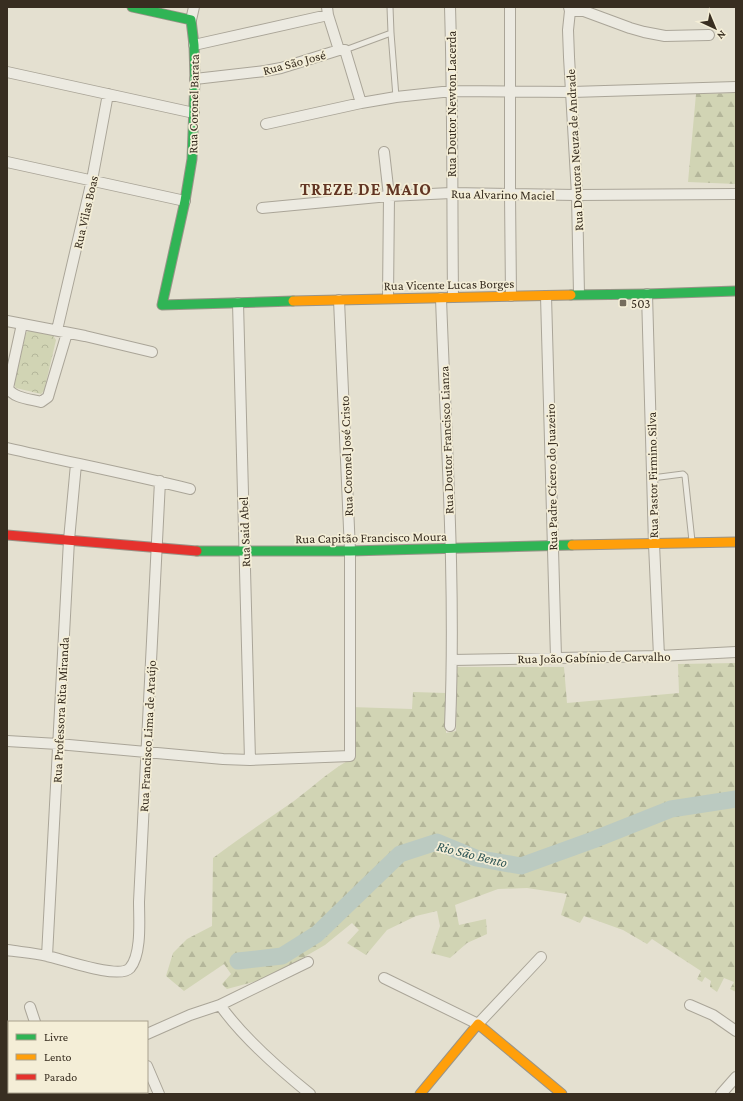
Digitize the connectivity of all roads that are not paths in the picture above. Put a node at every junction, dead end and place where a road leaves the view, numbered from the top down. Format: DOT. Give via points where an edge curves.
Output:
graph roads {
  1 [pos="132,7"];
  2 [pos="194,7"];
  3 [pos="390,7"];
  4 [pos="450,7"];
  5 [pos="510,7"];
  6 [pos="569,9"];
  7 [pos="327,11"];
  8 [pos="191,20"];
  9 [pos="391,34"];
  10 [pos="709,35"];
  11 [pos="194,45"];
  12 [pos="342,50"];
  13 [pos="7,72"];
  14 [pos="195,79"];
  15 [pos="736,87"];
  16 [pos="452,91"];
  17 [pos="511,91"];
  18 [pos="572,92"];
  19 [pos="108,94"];
  20 [pos="396,97"];
  21 [pos="361,103"];
  22 [pos="194,112"];
  23 [pos="266,124"];
  24 [pos="384,152"];
  25 [pos="7,162"];
  26 [pos="92,180"];
  27 [pos="451,192"];
  28 [pos="510,194"];
  29 [pos="736,194"];
  30 [pos="577,195"];
  31 [pos="388,196"];
  32 [pos="185,201"];
  33 [pos="262,208"];
  34 [pos="736,291"];
  35 [pos="579,294"];
  36 [pos="647,294"];
  37 [pos="511,296"];
  38 [pos="546,296"];
  39 [pos="453,297"];
  40 [pos="388,298"];
  41 [pos="441,298"];
  42 [pos="339,300"];
  43 [pos="238,303"];
  44 [pos="162,305"];
  45 [pos="7,321"];
  46 [pos="22,324"];
  47 [pos="62,331"];
  48 [pos="152,352"];
  49 [pos="7,448"];
  50 [pos="76,464"];
  51 [pos="652,478"];
  52 [pos="160,481"];
  53 [pos="190,489"];
  54 [pos="7,536"];
  55 [pos="69,540"];
  56 [pos="736,542"];
  57 [pos="692,543"];
  58 [pos="654,544"];
  59 [pos="552,545"];
  60 [pos="157,547"];
  61 [pos="450,548"];
  62 [pos="350,551"];
  63 [pos="245,552"];
  64 [pos="736,652"];
  65 [pos="659,656"];
  66 [pos="556,658"];
  67 [pos="452,660"];
  68 [pos="450,726"];
  69 [pos="7,741"];
  70 [pos="58,744"];
  71 [pos="146,753"];
  72 [pos="250,760"];
  73 [pos="7,950"];
  74 [pos="47,956"];
  75 [pos="541,957"];
  76 [pos="308,962"];
  77 [pos="384,978"];
  78 [pos="220,1005"];
  79 [pos="690,1005"];
  80 [pos="30,1007"];
  81 [pos="35,1021"];
  82 [pos="478,1024"];
  83 [pos="736,1031"];
  84 [pos="148,1034"];
  85 [pos="148,1068"];
  86 [pos="736,1078"];
  87 [pos="159,1094"];
  88 [pos="310,1094"];
  89 [pos="420,1094"];
  90 [pos="562,1094"];
  91 [pos="721,1094"];
  1 -- 8 [label="main road"];
  2 -- 8 [label="street, Rua Coronel Barata"];
  3 -- 9 [label="lane"];
  4 -- 16 [label="street, Rua Doutor Newton Lacerda"];
  5 -- 17 [label="street"];
  6 -- 10 [label="street" via="584,11 630,28 665,36"];
  6 -- 18 [label="street, Rua Doutora Neuza de Andrade"];
  7 -- 11 [label="street"];
  7 -- 12 [label="street"];
  8 -- 11 [label="main road, Rua Coronel Barata"];
  9 -- 12 [label="lane, Rua São José"];
  9 -- 20 [label="lane"];
  11 -- 14 [label="main road, Rua Coronel Barata"];
  12 -- 14 [label="street, Rua São José" via="276,69"];
  12 -- 21 [label="street"];
  13 -- 19 [label="street"];
  14 -- 22 [label="main road, Rua Coronel Barata"];
  15 -- 18 [label="street"];
  16 -- 17 [label="street"];
  16 -- 20 [label="street"];
  16 -- 27 [label="street, Rua Doutor Newton Lacerda"];
  17 -- 18 [label="street"];
  17 -- 28 [label="street"];
  18 -- 30 [label="street, Rua Doutora Neuza de Andrade"];
  19 -- 22 [label="street"];
  19 -- 26 [label="street, Rua Vilas Boas"];
  20 -- 21 [label="street"];
  21 -- 23 [label="street"];
  22 -- 32 [label="main road, Rua Coronel Barata" via="192,159"];
  24 -- 31 [label="street"];
  25 -- 26 [label="street"];
  26 -- 32 [label="street"];
  26 -- 47 [label="street, Rua Vilas Boas"];
  27 -- 28 [label="street, Rua Alvarino Maciel"];
  27 -- 31 [label="street, Rua Alvarino Maciel"];
  27 -- 39 [label="street, Rua Doutor Newton Lacerda"];
  28 -- 30 [label="street, Rua Alvarino Maciel"];
  28 -- 37 [label="street"];
  29 -- 30 [label="street, Rua Alvarino Maciel"];
  30 -- 35 [label="street, Rua Doutora Neuza de Andrade"];
  31 -- 33 [label="street, Rua Alvarino Maciel"];
  31 -- 40 [label="street"];
  32 -- 44 [label="main road, Rua Coronel Barata"];
  34 -- 36 [label="main road, Rua Vicente Lucas Borges"];
  35 -- 36 [label="main road, Rua Vicente Lucas Borges"];
  35 -- 38 [label="main road, Rua Vicente Lucas Borges"];
  36 -- 51 [label="street, Rua Pastor Firmino Silva"];
  37 -- 38 [label="main road, Rua Vicente Lucas Borges"];
  37 -- 39 [label="main road, Rua Vicente Lucas Borges"];
  38 -- 59 [label="street, Rua Padre Cícero do Juazeiro"];
  39 -- 41 [label="main road, Rua Vicente Lucas Borges"];
  40 -- 41 [label="main road, Rua Vicente Lucas Borges"];
  40 -- 42 [label="main road, Rua Vicente Lucas Borges"];
  41 -- 61 [label="street, Rua Doutor Francisco Lianza"];
  42 -- 43 [label="main road, Rua Vicente Lucas Borges"];
  42 -- 62 [label="street, Rua Coronel José Cristo"];
  43 -- 44 [label="main road, Rua Vicente Lucas Borges"];
  43 -- 63 [label="street, Rua Said Abel"];
  45 -- 46 [label="street"];
  46 -- 47 [label="street"];
  46 -- 47 [label="street, Rua Vilas Boas" via="8,388 14,395 41,402 50,390"];
  47 -- 48 [label="street"];
  49 -- 50 [label="street"];
  50 -- 52 [label="street"];
  50 -- 55 [label="street, Rua Professora Rita Miranda"];
  51 -- 57 [label="lane" via="683,474 685,476"];
  51 -- 58 [label="street, Rua Pastor Firmino Silva"];
  52 -- 53 [label="street"];
  52 -- 60 [label="street, Rua Francisco Lima de Araújo"];
  54 -- 55 [label="main road, Rua Capitão Francisco Moura"];
  55 -- 60 [label="main road, Rua Capitão Francisco Moura"];
  55 -- 70 [label="street, Rua Professora Rita Miranda"];
  56 -- 57 [label="main road, Rua Capitão Francisco Moura"];
  57 -- 58 [label="main road, Rua Capitão Francisco Moura"];
  58 -- 59 [label="main road, Rua Capitão Francisco Moura"];
  58 -- 65 [label="street, Rua Pastor Firmino Silva"];
  59 -- 61 [label="main road, Rua Capitão Francisco Moura"];
  59 -- 66 [label="street, Rua Padre Cícero do Juazeiro"];
  60 -- 63 [label="main road, Rua Capitão Francisco Moura"];
  60 -- 71 [label="street, Rua Francisco Lima de Araújo"];
  61 -- 62 [label="main road, Rua Capitão Francisco Moura"];
  61 -- 67 [label="street, Rua Doutor Francisco Lianza"];
  62 -- 63 [label="main road, Rua Capitão Francisco Moura"];
  62 -- 72 [label="street, Rua Coronel José Cristo" via="350,756"];
  63 -- 72 [label="street, Rua Said Abel"];
  64 -- 65 [label="street, Rua João Gabínio de Carvalho"];
  65 -- 66 [label="street, Rua João Gabínio de Carvalho"];
  66 -- 67 [label="street, Rua João Gabínio de Carvalho"];
  67 -- 68 [label="street, Rua Doutor Francisco Lianza"];
  69 -- 70 [label="street"];
  70 -- 71 [label="street"];
  70 -- 74 [label="street, Rua Professora Rita Miranda"];
  71 -- 72 [label="street"];
  71 -- 74 [label="street, Rua Francisco Lima de Araújo" via="139,938 133,964 124,971 111,971 80,966"];
  73 -- 74 [label="street"];
  75 -- 82 [label="street"];
  76 -- 78 [label="street"];
  77 -- 82 [label="street"];
  78 -- 84 [label="street"];
  78 -- 88 [label="street" via="253,1042"];
  79 -- 83 [label="street" via="713,1015"];
  80 -- 81 [label="street"];
  82 -- 89 [label="main road"];
  82 -- 90 [label="main road"];
  85 -- 87 [label="street"];
  86 -- 91 [label="street"];
}
